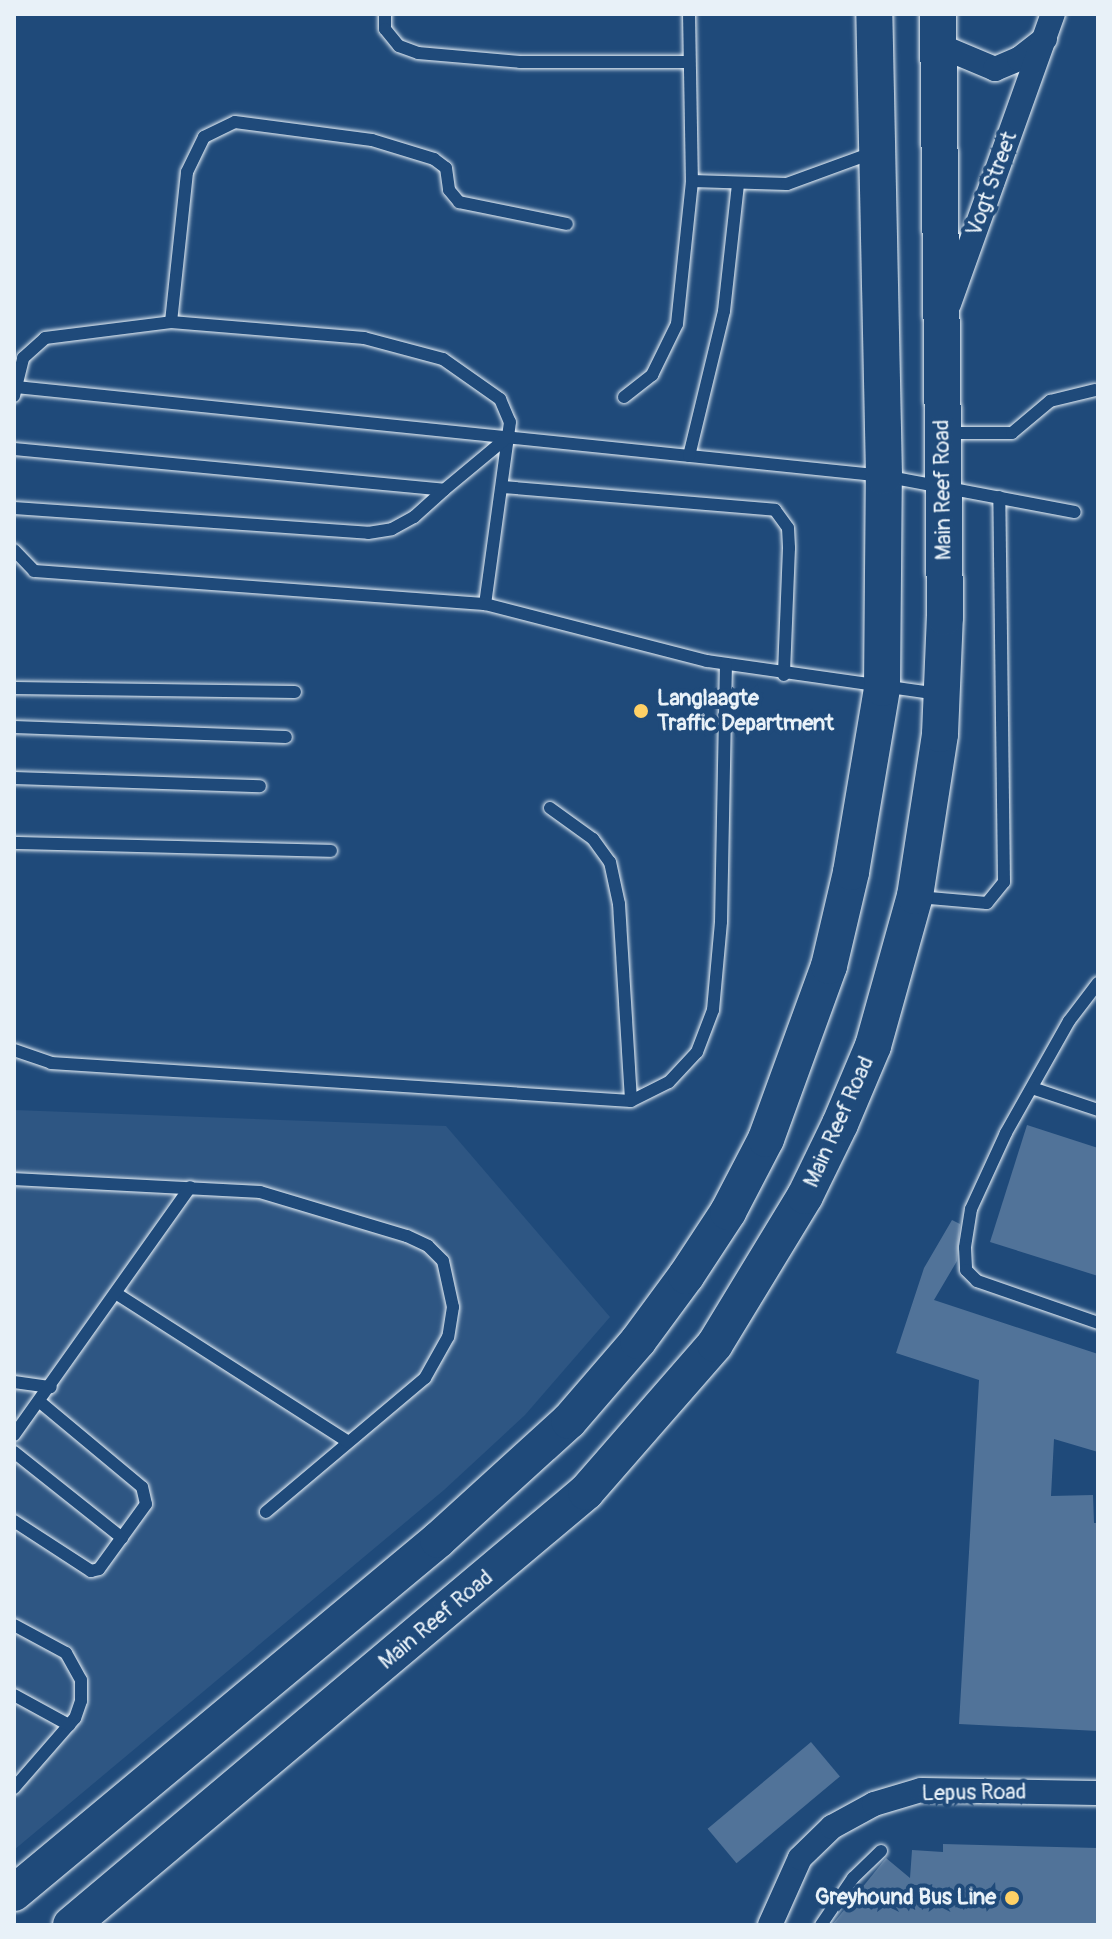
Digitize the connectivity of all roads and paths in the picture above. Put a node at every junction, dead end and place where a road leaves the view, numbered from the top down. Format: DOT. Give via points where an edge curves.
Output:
graph roads {
  1 [pos="385,14"];
  2 [pos="689,14"];
  3 [pos="874,14"];
  4 [pos="1053,14"];
  5 [pos="938,29"];
  6 [pos="1045,39"];
  7 [pos="686,62"];
  8 [pos="936,148"];
  9 [pos="879,151"];
  10 [pos="692,181"];
  11 [pos="738,184"];
  12 [pos="567,224"];
  13 [pos="171,322"];
  14 [pos="940,329"];
  15 [pos="1095,390"];
  16 [pos="15,392"];
  17 [pos="624,397"];
  18 [pos="942,433"];
  19 [pos="509,436"];
  20 [pos="14,449"];
  21 [pos="689,456"];
  22 [pos="884,476"];
  23 [pos="943,486"];
  24 [pos="503,487"];
  25 [pos="444,490"];
  26 [pos="999,497"];
  27 [pos="14,508"];
  28 [pos="1075,512"];
  29 [pos="14,550"];
  30 [pos="485,604"];
  31 [pos="726,664"];
  32 [pos="784,675"];
  33 [pos="14,688"];
  34 [pos="882,688"];
  35 [pos="295,692"];
  36 [pos="943,694"];
  37 [pos="14,727"];
  38 [pos="286,737"];
  39 [pos="14,778"];
  40 [pos="260,786"];
  41 [pos="550,808"];
  42 [pos="14,843"];
  43 [pos="331,851"];
  44 [pos="915,896"];
  45 [pos="1098,983"];
  46 [pos="14,1050"];
  47 [pos="1032,1088"];
  48 [pos="631,1101"];
  49 [pos="1098,1110"];
  50 [pos="14,1179"];
  51 [pos="190,1187"];
  52 [pos="117,1294"];
  53 [pos="1098,1323"];
  54 [pos="14,1382"];
  55 [pos="51,1387"];
  56 [pos="40,1402"];
  57 [pos="14,1435"];
  58 [pos="348,1442"];
  59 [pos="14,1452"];
  60 [pos="266,1512"];
  61 [pos="14,1521"];
  62 [pos="122,1538"];
  63 [pos="14,1625"];
  64 [pos="14,1695"];
  65 [pos="69,1725"];
  66 [pos="14,1788"];
  67 [pos="1098,1793"];
  68 [pos="881,1851"];
  69 [pos="14,1893"];
  70 [pos="71,1925"];
  71 [pos="770,1925"];
  72 [pos="821,1925"];
  1 -- 7 [label="lane" via="385,29 399,46 418,53 520,62"];
  2 -- 7 [label="lane"];
  3 -- 9 [label="main road"];
  4 -- 6 [label="street, Vogt Street"];
  5 -- 6 [label="street" via="995,69"];
  5 -- 8 [label="main road, Main Reef Road"];
  6 -- 14 [label="street, Vogt Street"];
  7 -- 10 [label="lane"];
  8 -- 9 [label="main road"];
  8 -- 14 [label="main road, Main Reef Road"];
  9 -- 11 [label="lane" via="787,184"];
  9 -- 22 [label="main road"];
  10 -- 11 [label="lane"];
  10 -- 17 [label="lane" via="677,324 652,375"];
  11 -- 21 [label="lane" via="724,311"];
  12 -- 13 [label="lane" via="459,202 449,190 446,168 434,159 372,140 235,122 204,137 187,172"];
  13 -- 16 [label="lane" via="45,338 23,358"];
  13 -- 19 [label="lane" via="408,347 443,359 500,399 508,412"];
  14 -- 18 [label="main road, Main Reef Road"];
  15 -- 18 [label="lane" via="1050,401 1012,433"];
  16 -- 19 [label="lane"];
  18 -- 23 [label="main road, Main Reef Road"];
  19 -- 21 [label="lane"];
  19 -- 24 [label="lane"];
  19 -- 25 [label="lane"];
  20 -- 25 [label="lane"];
  21 -- 22 [label="lane"];
  22 -- 23 [label="lane"];
  22 -- 34 [label="main road"];
  23 -- 26 [label="lane"];
  23 -- 36 [label="main road, Main Reef Road"];
  24 -- 30 [label="lane"];
  24 -- 32 [label="lane" via="775,510 788,528"];
  25 -- 27 [label="lane" via="403,523 368,533"];
  26 -- 28 [label="lane"];
  26 -- 44 [label="lane" via="1004,882 987,903"];
  29 -- 30 [label="lane" via="34,571"];
  30 -- 31 [label="lane" via="624,643"];
  31 -- 32 [label="lane"];
  31 -- 48 [label="lane" via="721,922 713,1010 697,1052 669,1082"];
  32 -- 34 [label="lane"];
  33 -- 35 [label="lane"];
  34 -- 36 [label="lane"];
  34 -- 69 [label="main road" via="829,966 766,1139 686,1276 584,1404 501,1484"];
  36 -- 44 [label="main road, Main Reef Road"];
  37 -- 38 [label="lane"];
  39 -- 40 [label="lane"];
  41 -- 48 [label="lane" via="593,839 610,862 619,904"];
  42 -- 43 [label="lane"];
  44 -- 70 [label="main road, Main Reef Road" via="873,1046 840,1124 755,1283 684,1383 553,1522"];
  45 -- 47 [label="lane" via="1069,1021"];
  46 -- 48 [label="lane" via="51,1063"];
  47 -- 49 [label="lane"];
  47 -- 53 [label="lane" via="971,1209 966,1270 977,1281 1004,1292"];
  50 -- 51 [label="lane"];
  51 -- 52 [label="lane"];
  51 -- 58 [label="lane" via="260,1192 407,1236 443,1261 453,1307 448,1337 425,1378"];
  52 -- 55 [label="lane"];
  52 -- 58 [label="lane"];
  54 -- 55 [label="lane"];
  55 -- 56 [label="lane"];
  56 -- 57 [label="lane"];
  56 -- 62 [label="lane" via="142,1487 146,1504"];
  58 -- 60 [label="lane"];
  59 -- 62 [label="lane"];
  61 -- 62 [label="lane" via="91,1571 99,1569"];
  63 -- 65 [label="lane" via="66,1653 81,1680 81,1701"];
  64 -- 65 [label="lane"];
  65 -- 66 [label="lane"];
  67 -- 71 [label="street, Lepus Road" via="921,1790 874,1804 832,1827 800,1858 777,1899"];
  68 -- 72 [label="lane" via="853,1878"];
}
